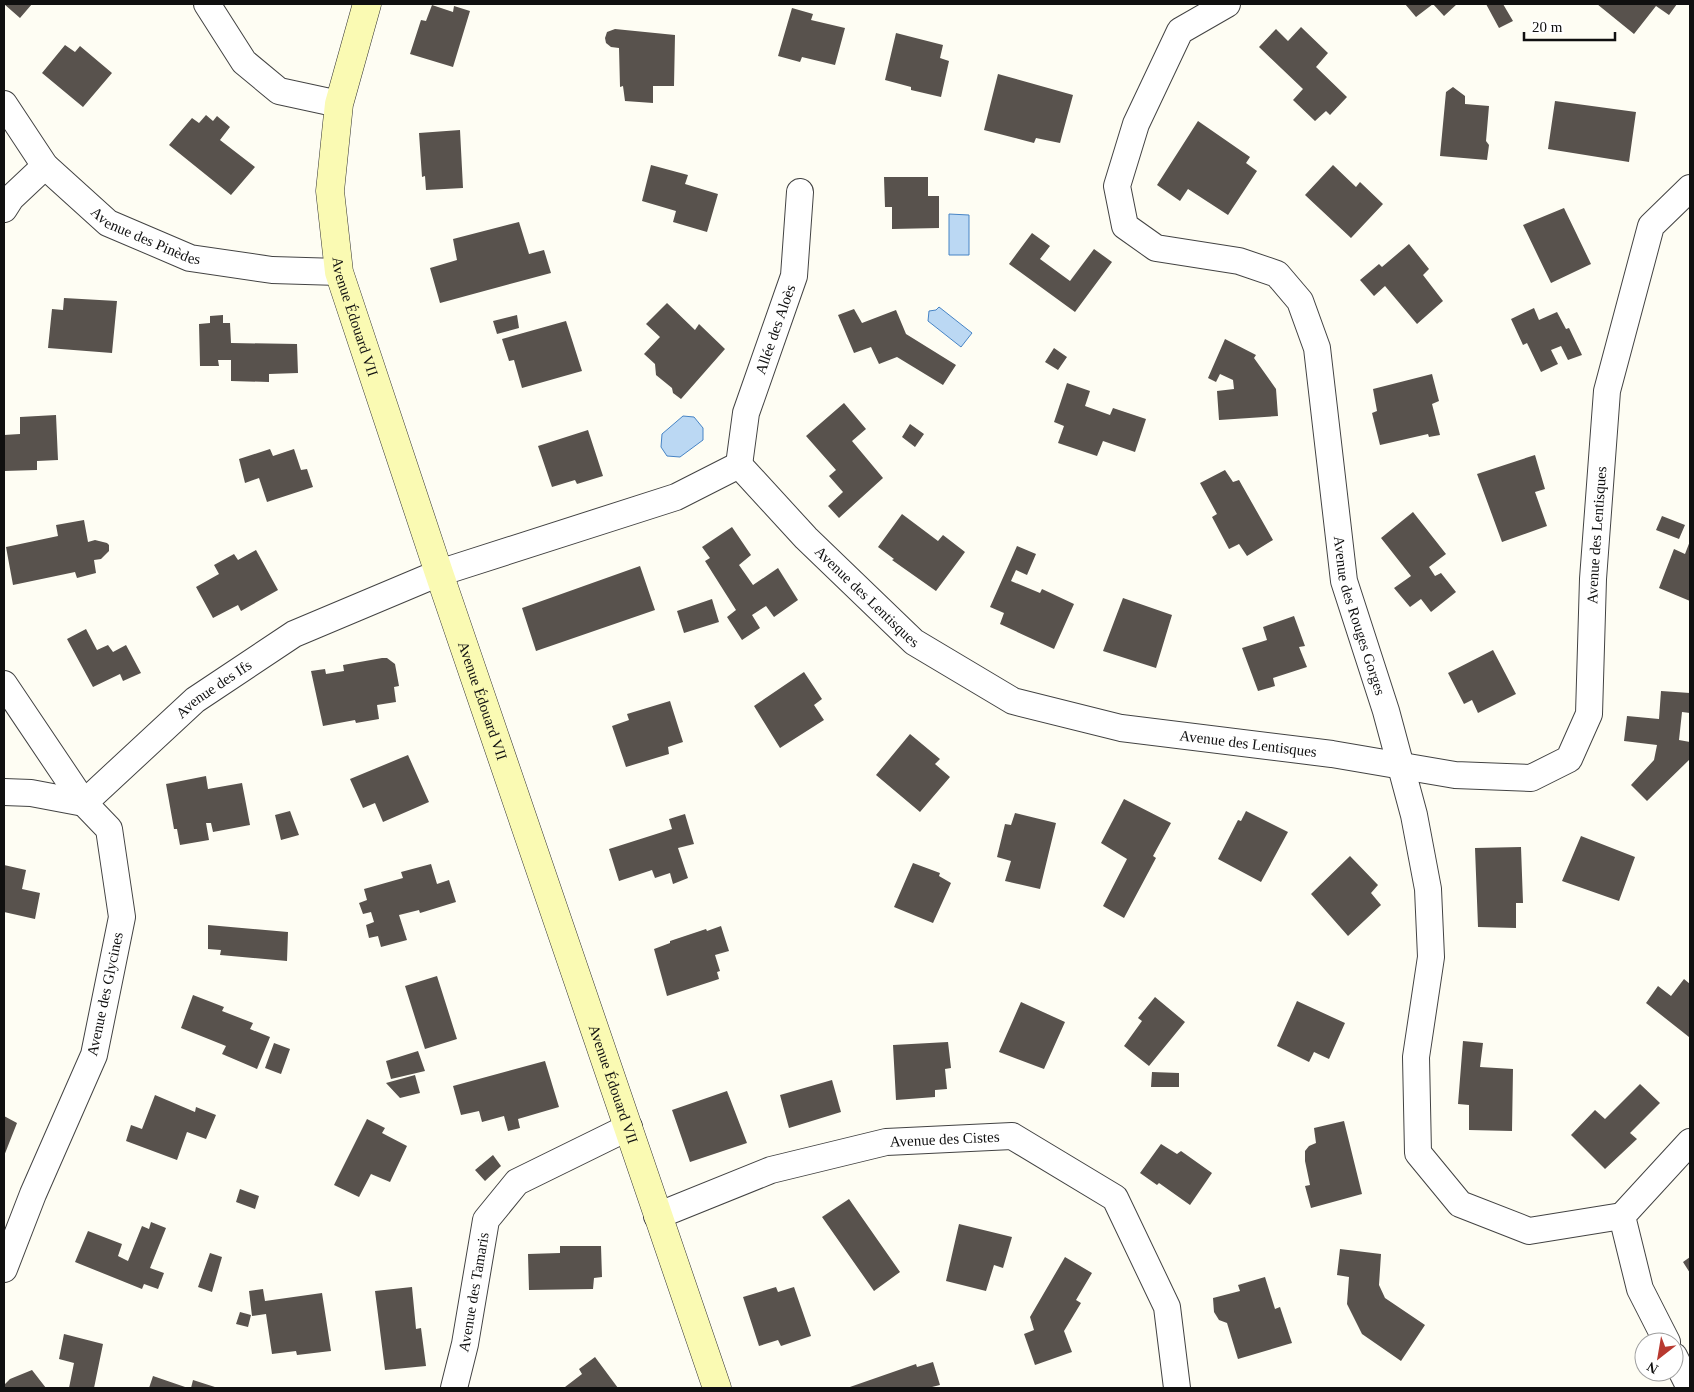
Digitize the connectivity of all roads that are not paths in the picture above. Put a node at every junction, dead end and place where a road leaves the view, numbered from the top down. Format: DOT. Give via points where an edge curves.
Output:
graph roads {
  1 [pos="207,4"];
  2 [pos="367,4"];
  3 [pos="1226,4"];
  4 [pos="4,104"];
  5 [pos="339,104"];
  6 [pos="46,166"];
  7 [pos="1690,188"];
  8 [pos="800,192"];
  9 [pos="4,209"];
  10 [pos="339,272"];
  11 [pos="739,464"];
  12 [pos="439,573"];
  13 [pos="4,684"];
  14 [pos="1400,766"];
  15 [pos="4,792"];
  16 [pos="84,803"];
  17 [pos="629,1127"];
  18 [pos="1690,1142"];
  19 [pos="658,1216"];
  20 [pos="1622,1216"];
  21 [pos="4,1269"];
  22 [pos="1662,1332"];
  23 [pos="1684,1376"];
  24 [pos="454,1388"];
  25 [pos="717,1388"];
  26 [pos="1177,1388"];
  27 [pos="1690,1388"];
  1 -- 5 [label="street" via="244,62 279,91"];
  2 -- 5 [label="street, Avenue Édouard VII"];
  3 -- 14 [label="street, Avenue des Rouges Gorges" via="1180,31 1136,124 1117,186 1125,226 1156,248 1239,261 1277,274 1300,301 1317,348 1344,581 1386,711"];
  4 -- 6 [label="street, Avenue des Pinèdes"];
  5 -- 10 [label="street, Avenue Édouard VII" via="330,191"];
  6 -- 9 [label="street" via="11,198"];
  6 -- 10 [label="street, Avenue des Pinèdes" via="108,223 190,258 272,270"];
  7 -- 14 [label="street, Avenue des Lentisques" via="1651,226 1607,390 1593,579 1589,714 1569,759 1531,778 1455,775"];
  8 -- 11 [label="street, Allée des Aloès" via="794,276 746,413"];
  10 -- 12 [label="street, Avenue Édouard VII"];
  11 -- 12 [label="street" via="676,497"];
  11 -- 14 [label="street, Avenue des Lentisques" via="806,538 914,642 1013,701 1121,728 1332,754"];
  12 -- 16 [label="street, Avenue des Ifs" via="294,634 195,700"];
  12 -- 17 [label="street, Avenue Édouard VII"];
  13 -- 16 [label="street, Avenue des Glycines"];
  14 -- 20 [label="street, Avenue des Rouges Gorges" via="1414,815 1428,889 1431,957 1416,1057 1418,1153 1460,1204 1529,1231"];
  15 -- 16 [label="street" via="31,793"];
  16 -- 21 [label="street, Avenue des Glycines" via="109,829 122,917 94,1055"];
  17 -- 19 [label="street, Avenue Édouard VII"];
  17 -- 24 [label="street, Avenue des Tamaris" via="517,1182 486,1220 465,1344"];
  18 -- 20 [label="street"];
  19 -- 25 [label="street, Avenue Édouard VII"];
  19 -- 26 [label="street, Avenue des Cistes" via="771,1170 886,1142 1012,1136 1115,1198 1167,1306"];
  20 -- 22 [label="street" via="1640,1289"];
  23 -- 27 [label="street"];
}
